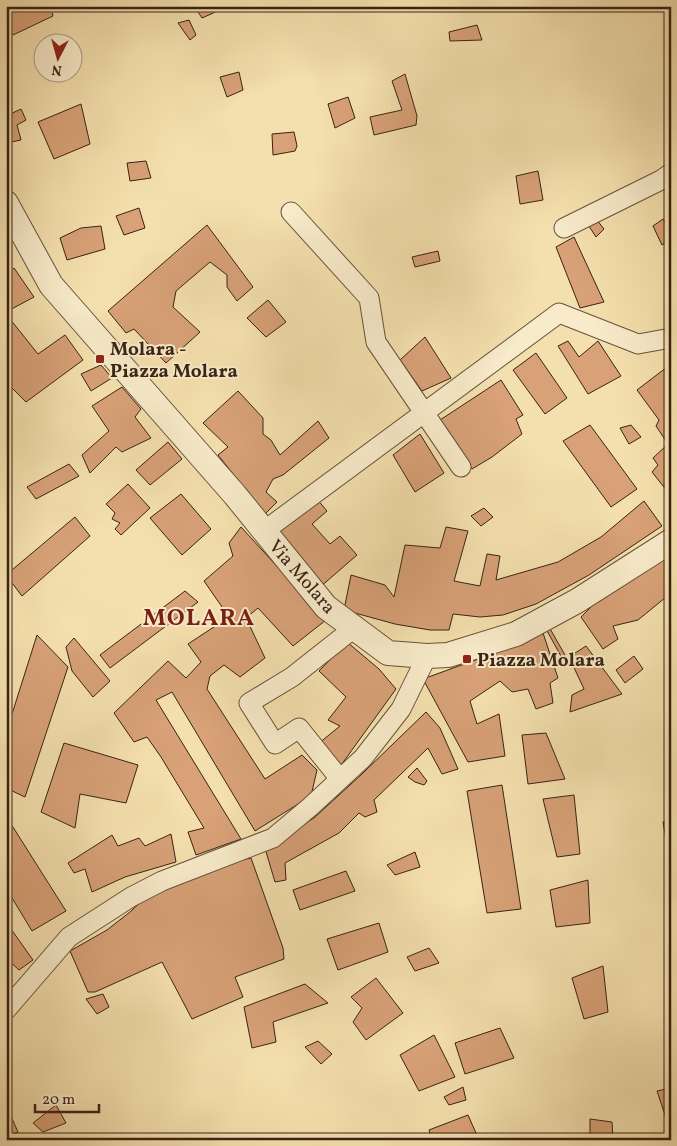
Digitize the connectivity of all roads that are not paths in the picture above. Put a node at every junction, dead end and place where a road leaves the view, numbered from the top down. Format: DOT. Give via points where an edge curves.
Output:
graph roads {
  1 [pos="671,173"];
  2 [pos="6,203"];
  3 [pos="291,212"];
  4 [pos="564,228"];
  5 [pos="671,338"];
  6 [pos="424,413"];
  7 [pos="461,467"];
  8 [pos="264,531"];
  9 [pos="671,541"];
  10 [pos="354,628"];
  11 [pos="427,656"];
  12 [pos="340,779"];
  13 [pos="6,1010"];
  1 -- 4 [label="street"];
  2 -- 8 [label="street, Via Molara" via="51,285"];
  3 -- 6 [label="street" via="369,298 376,342"];
  5 -- 6 [label="street" via="638,344 558,313"];
  6 -- 7 [label="street"];
  6 -- 8 [label="street"];
  8 -- 10 [label="street, Via Molara" via="326,607"];
  9 -- 11 [label="street, Via Molara" via="577,601 516,634 448,655"];
  10 -- 11 [label="street, Via Molara" via="388,653"];
  10 -- 12 [label="street" via="292,676 249,703 275,744 299,728"];
  11 -- 12 [label="street" via="401,709 363,758"];
  12 -- 13 [label="street" via="273,838 162,881 131,897 70,938"];
}
